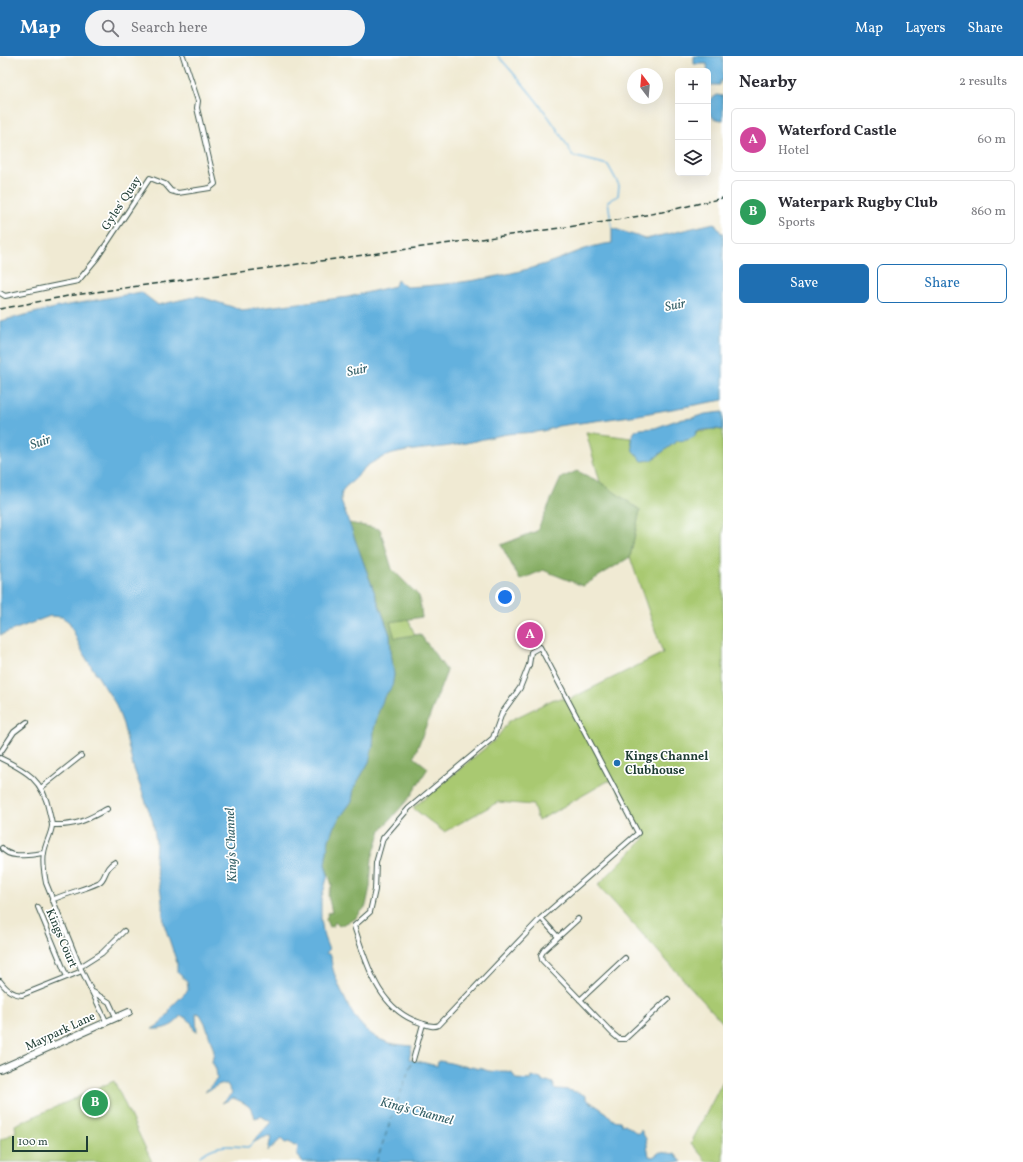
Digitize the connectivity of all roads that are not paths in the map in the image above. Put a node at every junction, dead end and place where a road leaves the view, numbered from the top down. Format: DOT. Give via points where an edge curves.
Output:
graph roads {
  1 [pos="183,56"];
  2 [pos="0,294"];
  3 [pos="27,722"];
  4 [pos="0,753"];
  5 [pos="81,756"];
  6 [pos="0,758"];
  7 [pos="42,787"];
  8 [pos="107,809"];
  9 [pos="52,825"];
  10 [pos="2,848"];
  11 [pos="44,853"];
  12 [pos="115,862"];
  13 [pos="52,900"];
  14 [pos="38,908"];
  15 [pos="541,918"];
  16 [pos="578,919"];
  17 [pos="124,931"];
  18 [pos="558,937"];
  19 [pos="625,958"];
  20 [pos="81,969"];
  21 [pos="67,977"];
  22 [pos="0,981"];
  23 [pos="93,992"];
  24 [pos="668,999"];
  25 [pos="580,1000"];
  26 [pos="129,1012"];
  27 [pos="116,1017"];
  28 [pos="106,1021"];
  29 [pos="423,1024"];
  30 [pos="413,1060"];
  31 [pos="0,1069"];
  1 -- 2 [label="street, Gyles' Quay" via="198,101 197,108 215,184 210,188 178,193 150,178 97,258 78,281 5,296"];
  3 -- 4 [label="street" via="14,732"];
  5 -- 7 [label="street"];
  6 -- 7 [label="street" via="20,768"];
  7 -- 9 [label="street"];
  8 -- 9 [label="street" via="69,826"];
  9 -- 11 [label="street"];
  10 -- 11 [label="street" via="12,855"];
  11 -- 13 [label="street" via="44,869"];
  12 -- 13 [label="street" via="108,866 103,880"];
  13 -- 20 [label="street"];
  14 -- 21 [label="street, Kings Court"];
  15 -- 18 [label="street"];
  15 -- 29 [label="street" via="439,1025 433,1027"];
  15 -- 29 [label="street" via="638,834 540,647 531,652 520,688 502,713 493,738 409,808 383,838 376,863 375,890 370,912 354,926 378,991 403,1016"];
  16 -- 18 [label="street"];
  17 -- 20 [label="street"];
  18 -- 25 [label="street" via="544,950 542,960"];
  19 -- 25 [label="street"];
  20 -- 21 [label="street, Kings Court"];
  20 -- 23 [label="street"];
  21 -- 22 [label="street, Kings Court" via="22,995 14,995"];
  23 -- 27 [label="street" via="109,1002"];
  23 -- 28 [label="street"];
  24 -- 25 [label="street" via="625,1039 618,1039"];
  26 -- 27 [label="street, Maypark Lane"];
  27 -- 28 [label="street, Maypark Lane"];
  28 -- 31 [label="street, Maypark Lane"];
  29 -- 30 [label="street"];
}
